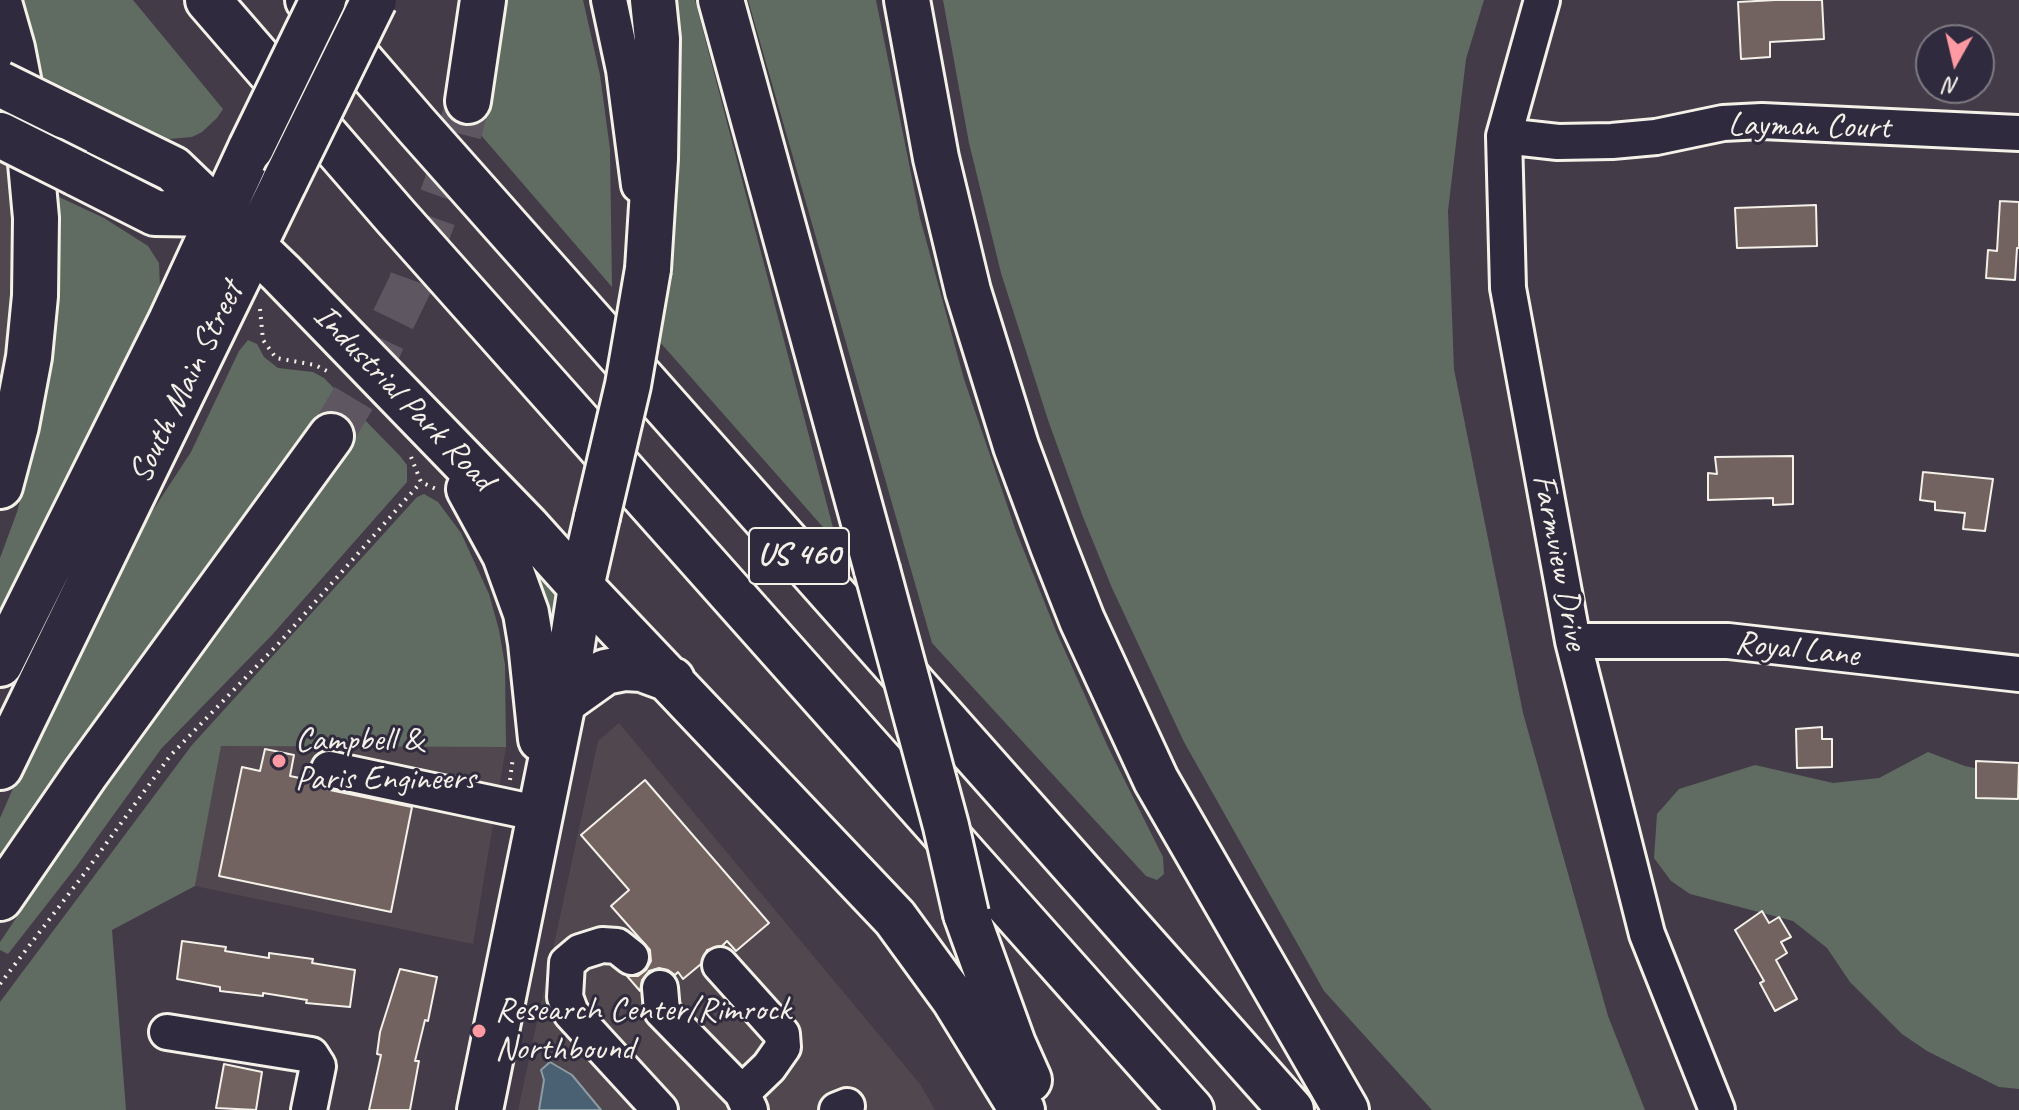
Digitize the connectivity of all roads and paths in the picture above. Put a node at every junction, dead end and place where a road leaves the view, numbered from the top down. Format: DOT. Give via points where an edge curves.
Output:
graph roads {
  1 [pos="208,0"];
  2 [pos="308,0"];
  3 [pos="323,0"];
  4 [pos="374,0"];
  5 [pos="483,0"];
  6 [pos="609,0"];
  7 [pos="653,0"];
  8 [pos="721,0"];
  9 [pos="907,0"];
  10 [pos="1542,0"];
  11 [pos="0,6"];
  12 [pos="0,84"];
  13 [pos="468,101"];
  14 [pos="2019,133"];
  15 [pos="0,135"];
  16 [pos="1504,136"];
  17 [pos="220,214"];
  18 [pos="254,246"];
  19 [pos="648,269"];
  20 [pos="263,340"];
  21 [pos="335,378"];
  22 [pos="331,436"];
  23 [pos="420,440"];
  24 [pos="0,486"];
  25 [pos="581,587"];
  26 [pos="1573,641"];
  27 [pos="0,664"];
  28 [pos="2019,674"];
  29 [pos="672,680"];
  30 [pos="563,702"];
  31 [pos="0,767"];
  32 [pos="329,769"];
  33 [pos="544,800"];
  34 [pos="0,898"];
  35 [pos="631,957"];
  36 [pos="720,965"];
  37 [pos="0,984"];
  38 [pos="660,988"];
  39 [pos="167,1032"];
  40 [pos="746,1102"];
  41 [pos="309,1110"];
  42 [pos="480,1110"];
  43 [pos="660,1110"];
  44 [pos="1022,1110"];
  45 [pos="1041,1110"];
  46 [pos="1191,1110"];
  47 [pos="1291,1110"];
  48 [pos="1346,1110"];
  49 [pos="1717,1110"];
  1 -- 46 [label="main road, US 460"];
  2 -- 47 [label="main road, US 460"];
  3 -- 17 [label="main road, South Main Street, bridge"];
  4 -- 18 [label="main road, South Main Street, bridge"];
  5 -- 13 [label="main road"];
  6 -- 19 [label="street" via="624,70"];
  7 -- 19 [label="main road" via="655,159"];
  8 -- 45 [label="main road, bridge" via="966,914"];
  9 -- 48 [label="main road" via="936,158 968,291 1058,561 1180,824"];
  10 -- 16 [label="street, Farmview Drive"];
  11 -- 24 [label="main road" via="28,130 36,218 29,357"];
  12 -- 17 [label="main road, Industrial Park Road, bridge" via="173,169"];
  14 -- 16 [label="street, Layman Court" via="1762,121 1612,141"];
  15 -- 17 [label="main road, bridge" via="155,213"];
  16 -- 26 [label="street, Farmview Drive" via="1508,288"];
  17 -- 18 [label="main road, Industrial Park Road"];
  17 -- 27 [label="main road, South Main Street"];
  18 -- 23 [label="main road, Industrial Park Road"];
  18 -- 31 [label="main road, South Main Street"];
  19 -- 25 [label="main road, bridge"];
  20 -- 21 [label="path" via="280,361 315,365"];
  22 -- 34 [label="main road"];
  23 -- 25 [label="main road, Industrial Park Road"];
  23 -- 33 [label="main road" via="495,534 518,588 531,643"];
  23 -- 37 [label="path" via="421,482 280,642 170,756"];
  25 -- 29 [label="main road, Industrial Park Road"];
  25 -- 30 [label="main road"];
  26 -- 28 [label="street, Royal Lane" via="1728,641"];
  26 -- 49 [label="street, Farmview Drive" via="1647,934"];
  29 -- 30 [label="main road" via="642,669 605,672"];
  29 -- 44 [label="main road, Industrial Park Road" via="895,918 954,999"];
  30 -- 33 [label="main road"];
  32 -- 33 [label="street"];
  33 -- 42 [label="main road"];
  35 -- 43 [label="street" via="617,946 580,952 567,963 565,997 571,1013"];
  36 -- 40 [label="street" via="782,1034 783,1047"];
  38 -- 40 [label="street" via="662,1011"];
  39 -- 41 [label="street" via="311,1055 318,1066"];
}
